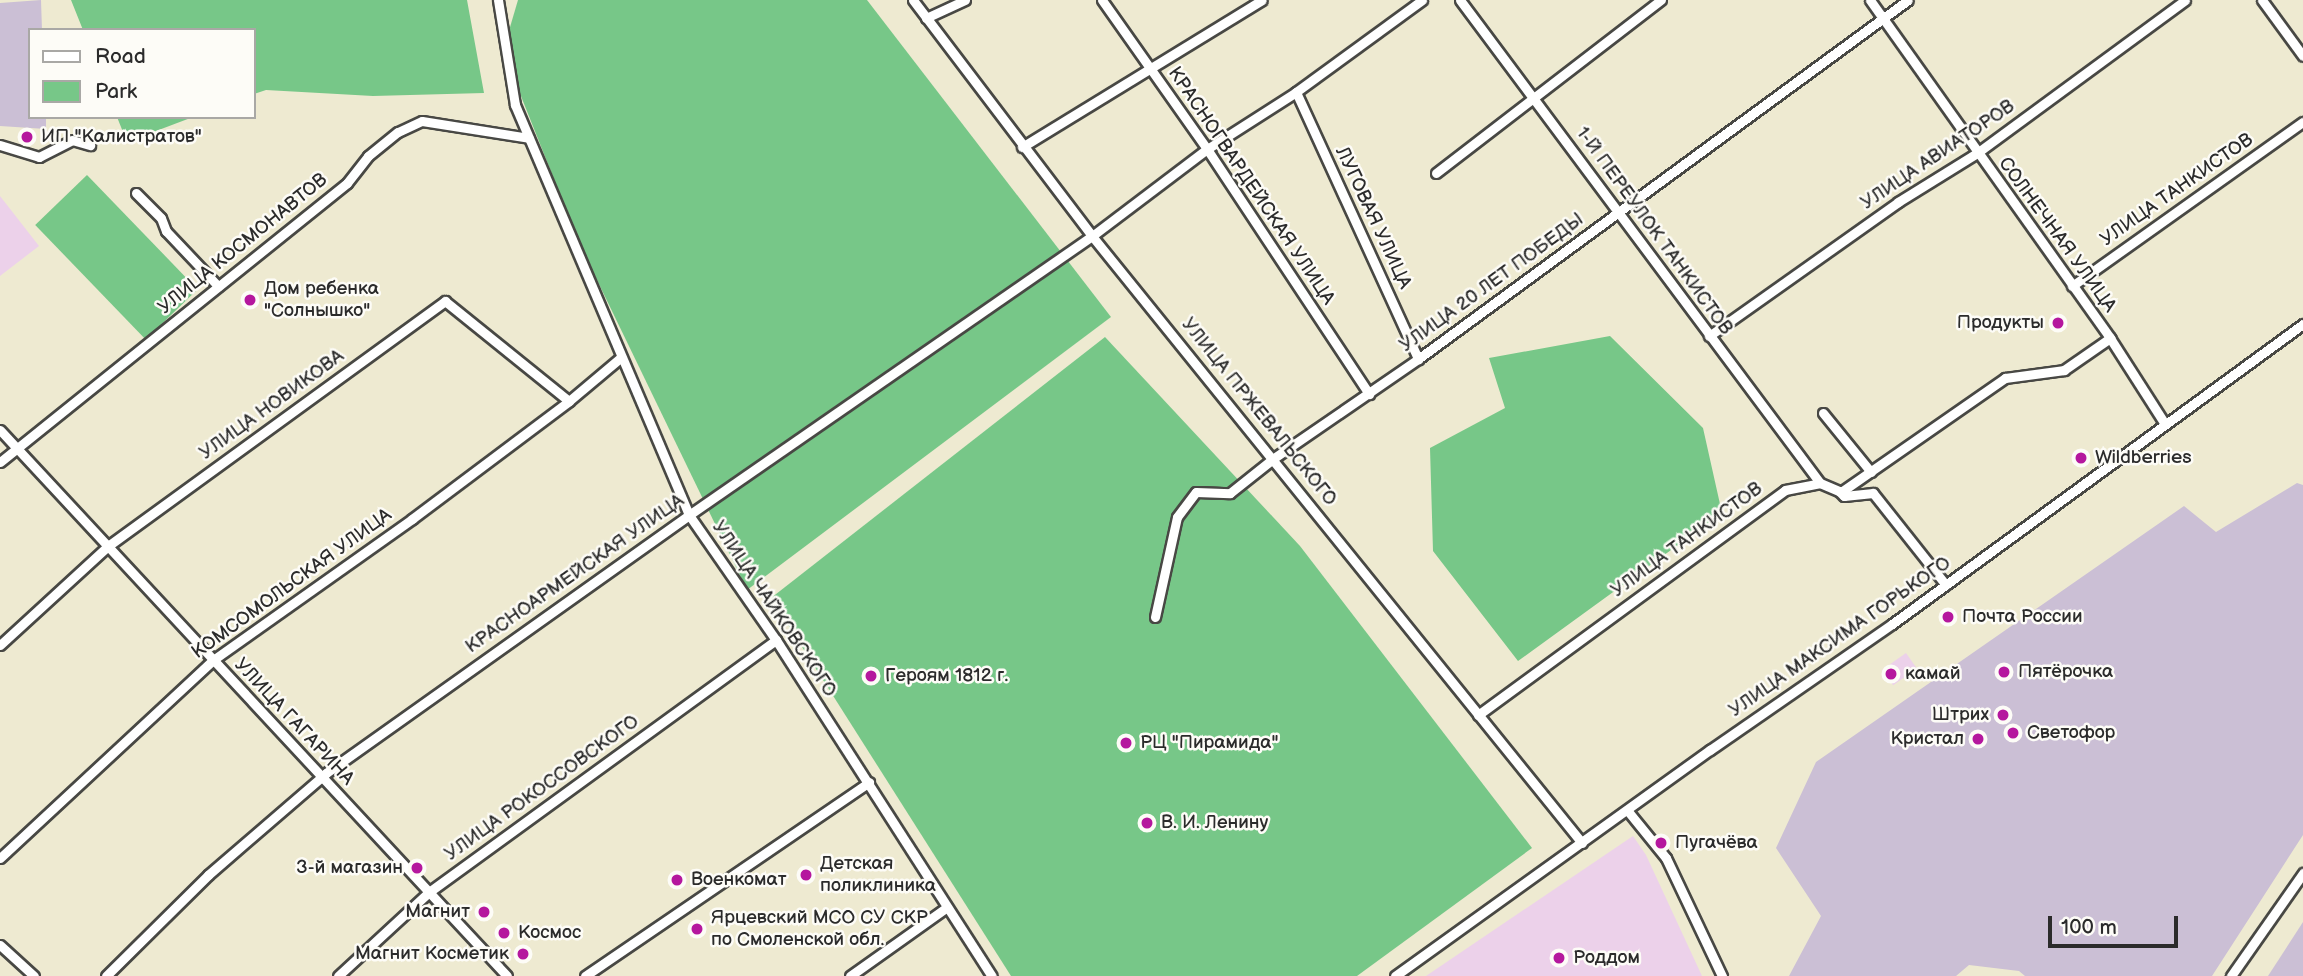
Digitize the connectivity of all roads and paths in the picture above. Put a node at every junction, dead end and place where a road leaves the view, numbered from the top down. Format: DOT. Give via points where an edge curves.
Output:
graph roads {
  1 [pos="498,0"];
  2 [pos="913,0"];
  3 [pos="965,0"];
  4 [pos="1102,0"];
  5 [pos="1262,0"];
  6 [pos="1422,0"];
  7 [pos="1461,0"];
  8 [pos="1661,0"];
  9 [pos="1870,0"];
  10 [pos="1908,0"];
  11 [pos="2185,0"];
  12 [pos="2262,0"];
  13 [pos="926,18"];
  14 [pos="1883,18"];
  15 [pos="2303,56"];
  16 [pos="1152,70"];
  17 [pos="1296,92"];
  18 [pos="1535,98"];
  19 [pos="2303,122"];
  20 [pos="528,138"];
  21 [pos="0,145"];
  22 [pos="90,145"];
  23 [pos="1022,147"];
  24 [pos="1207,149"];
  25 [pos="1977,153"];
  26 [pos="1436,173"];
  27 [pos="136,192"];
  28 [pos="1618,213"];
  29 [pos="1092,236"];
  30 [pos="218,286"];
  31 [pos="2072,286"];
  32 [pos="2303,324"];
  33 [pos="1709,335"];
  34 [pos="2110,338"];
  35 [pos="620,358"];
  36 [pos="1418,359"];
  37 [pos="1369,394"];
  38 [pos="569,401"];
  39 [pos="1823,413"];
  40 [pos="2165,424"];
  41 [pos="0,430"];
  42 [pos="15,447"];
  43 [pos="1274,457"];
  44 [pos="0,462"];
  45 [pos="1871,472"];
  46 [pos="1820,483"];
  47 [pos="1839,491"];
  48 [pos="689,515"];
  49 [pos="108,546"];
  50 [pos="1946,585"];
  51 [pos="1155,617"];
  52 [pos="776,640"];
  53 [pos="0,645"];
  54 [pos="213,660"];
  55 [pos="1478,715"];
  56 [pos="321,778"];
  57 [pos="869,782"];
  58 [pos="1627,810"];
  59 [pos="1582,843"];
  60 [pos="0,858"];
  61 [pos="2303,873"];
  62 [pos="429,892"];
  63 [pos="947,906"];
  64 [pos="0,944"];
  65 [pos="34,976"];
  66 [pos="106,976"];
  67 [pos="338,976"];
  68 [pos="507,976"];
  69 [pos="585,976"];
  70 [pos="850,976"];
  71 [pos="992,976"];
  72 [pos="1395,976"];
  73 [pos="1722,976"];
  74 [pos="2231,976"];
  1 -- 20 [label="street, УЛИЦА ЧАЙКОВСКОГО" via="515,105"];
  2 -- 13 [label="street, УЛИЦА ПРЖЕВАЛЬСКОГО"];
  3 -- 13 [label="street"];
  4 -- 16 [label="street, КРАСНОГВАРДЕЙСКАЯ УЛИЦА"];
  5 -- 16 [label="street"];
  6 -- 17 [label="street, КРАСНОАРМЕЙСКАЯ УЛИЦА"];
  7 -- 18 [label="street, 1-Й ПЕРЕУЛОК ТАНКИСТОВ"];
  8 -- 18 [label="street"];
  9 -- 14 [label="street, СОЛНЕЧНАЯ УЛИЦА"];
  10 -- 14 [label="street, УЛИЦА 20 ЛЕТ ПОБЕДЫ"];
  11 -- 25 [label="street, УЛИЦА АВИАТОРОВ"];
  12 -- 15 [label="street"];
  13 -- 23 [label="street, УЛИЦА ПРЖЕВАЛЬСКОГО"];
  14 -- 25 [label="street, СОЛНЕЧНАЯ УЛИЦА"];
  14 -- 28 [label="street, УЛИЦА 20 ЛЕТ ПОБЕДЫ"];
  16 -- 23 [label="street"];
  16 -- 24 [label="street, КРАСНОГВАРДЕЙСКАЯ УЛИЦА"];
  17 -- 24 [label="street, КРАСНОАРМЕЙСКАЯ УЛИЦА"];
  17 -- 36 [label="street, ЛУГОВАЯ УЛИЦА"];
  18 -- 26 [label="street"];
  18 -- 28 [label="street, 1-Й ПЕРЕУЛОК ТАНКИСТОВ"];
  19 -- 31 [label="street, УЛИЦА ТАНКИСТОВ"];
  20 -- 30 [label="street, УЛИЦА КОСМОНАВТОВ" via="422,121 397,132 368,156 347,183"];
  20 -- 35 [label="street, УЛИЦА ЧАЙКОВСКОГО"];
  21 -- 22 [label="street" via="39,157 72,140"];
  23 -- 29 [label="street, УЛИЦА ПРЖЕВАЛЬСКОГО"];
  24 -- 29 [label="street, КРАСНОАРМЕЙСКАЯ УЛИЦА"];
  24 -- 37 [label="street, КРАСНОГВАРДЕЙСКАЯ УЛИЦА"];
  25 -- 31 [label="street, СОЛНЕЧНАЯ УЛИЦА"];
  25 -- 33 [label="street, УЛИЦА АВИАТОРОВ" via="1898,202"];
  27 -- 30 [label="street"];
  28 -- 33 [label="street, 1-Й ПЕРЕУЛОК ТАНКИСТОВ"];
  28 -- 36 [label="street, УЛИЦА 20 ЛЕТ ПОБЕДЫ"];
  29 -- 43 [label="street, УЛИЦА ПРЖЕВАЛЬСКОГО"];
  29 -- 48 [label="street, КРАСНОАРМЕЙСКАЯ УЛИЦА"];
  30 -- 42 [label="street, УЛИЦА КОСМОНАВТОВ"];
  31 -- 34 [label="street, СОЛНЕЧНАЯ УЛИЦА"];
  32 -- 40 [label="street, УЛИЦА МАКСИМА ГОРЬКОГО"];
  33 -- 46 [label="street, 1-Й ПЕРЕУЛОК ТАНКИСТОВ"];
  34 -- 40 [label="street, СОЛНЕЧНАЯ УЛИЦА"];
  34 -- 45 [label="street" via="2064,370 2005,378"];
  35 -- 38 [label="street, КОМСОМОЛЬСКАЯ УЛИЦА"];
  35 -- 48 [label="street, УЛИЦА ЧАЙКОВСКОГО"];
  36 -- 37 [label="street, УЛИЦА 20 ЛЕТ ПОБЕДЫ"];
  37 -- 43 [label="street, УЛИЦА 20 ЛЕТ ПОБЕДЫ"];
  38 -- 49 [label="street, УЛИЦА НОВИКОВА" via="444,301"];
  38 -- 54 [label="street, КОМСОМОЛЬСКАЯ УЛИЦА"];
  39 -- 45 [label="street"];
  40 -- 50 [label="street, УЛИЦА МАКСИМА ГОРЬКОГО"];
  41 -- 42 [label="street, УЛИЦА ГАГАРИНА"];
  42 -- 44 [label="street, УЛИЦА КОСМОНАВТОВ"];
  42 -- 49 [label="street, УЛИЦА ГАГАРИНА"];
  43 -- 51 [label="street, УЛИЦА 20 ЛЕТ ПОБЕДЫ" via="1230,493 1196,492 1177,517"];
  43 -- 55 [label="street, УЛИЦА ПРЖЕВАЛЬСКОГО"];
  45 -- 47 [label="street"];
  46 -- 47 [label="street"];
  46 -- 55 [label="street, УЛИЦА ТАНКИСТОВ" via="1779,494"];
  47 -- 50 [label="street" via="1844,496 1873,493"];
  48 -- 52 [label="street, УЛИЦА ЧАЙКОВСКОГО"];
  48 -- 56 [label="street, КРАСНОАРМЕЙСКАЯ УЛИЦА"];
  49 -- 53 [label="street, УЛИЦА НОВИКОВА"];
  49 -- 54 [label="street, УЛИЦА ГАГАРИНА"];
  50 -- 58 [label="street, УЛИЦА МАКСИМА ГОРЬКОГО"];
  52 -- 57 [label="street, УЛИЦА ЧАЙКОВСКОГО"];
  52 -- 62 [label="street, УЛИЦА РОКОССОВСКОГО"];
  54 -- 56 [label="street, УЛИЦА ГАГАРИНА"];
  54 -- 60 [label="street, КОМСОМОЛЬСКАЯ УЛИЦА"];
  55 -- 59 [label="street, УЛИЦА ПРЖЕВАЛЬСКОГО"];
  56 -- 62 [label="street, УЛИЦА ГАГАРИНА"];
  56 -- 66 [label="street, КРАСНОАРМЕЙСКАЯ УЛИЦА" via="208,875"];
  57 -- 63 [label="street, УЛИЦА ЧАЙКОВСКОГО"];
  57 -- 69 [label="street"];
  58 -- 59 [label="street, УЛИЦА МАКСИМА ГОРЬКОГО"];
  58 -- 73 [label="street" via="1666,858"];
  59 -- 72 [label="street, УЛИЦА МАКСИМА ГОРЬКОГО"];
  61 -- 74 [label="street"];
  62 -- 67 [label="street, УЛИЦА РОКОССОВСКОГО"];
  62 -- 68 [label="street, УЛИЦА ГАГАРИНА"];
  63 -- 70 [label="street"];
  63 -- 71 [label="street, УЛИЦА ЧАЙКОВСКОГО"];
  64 -- 65 [label="street"];
}
